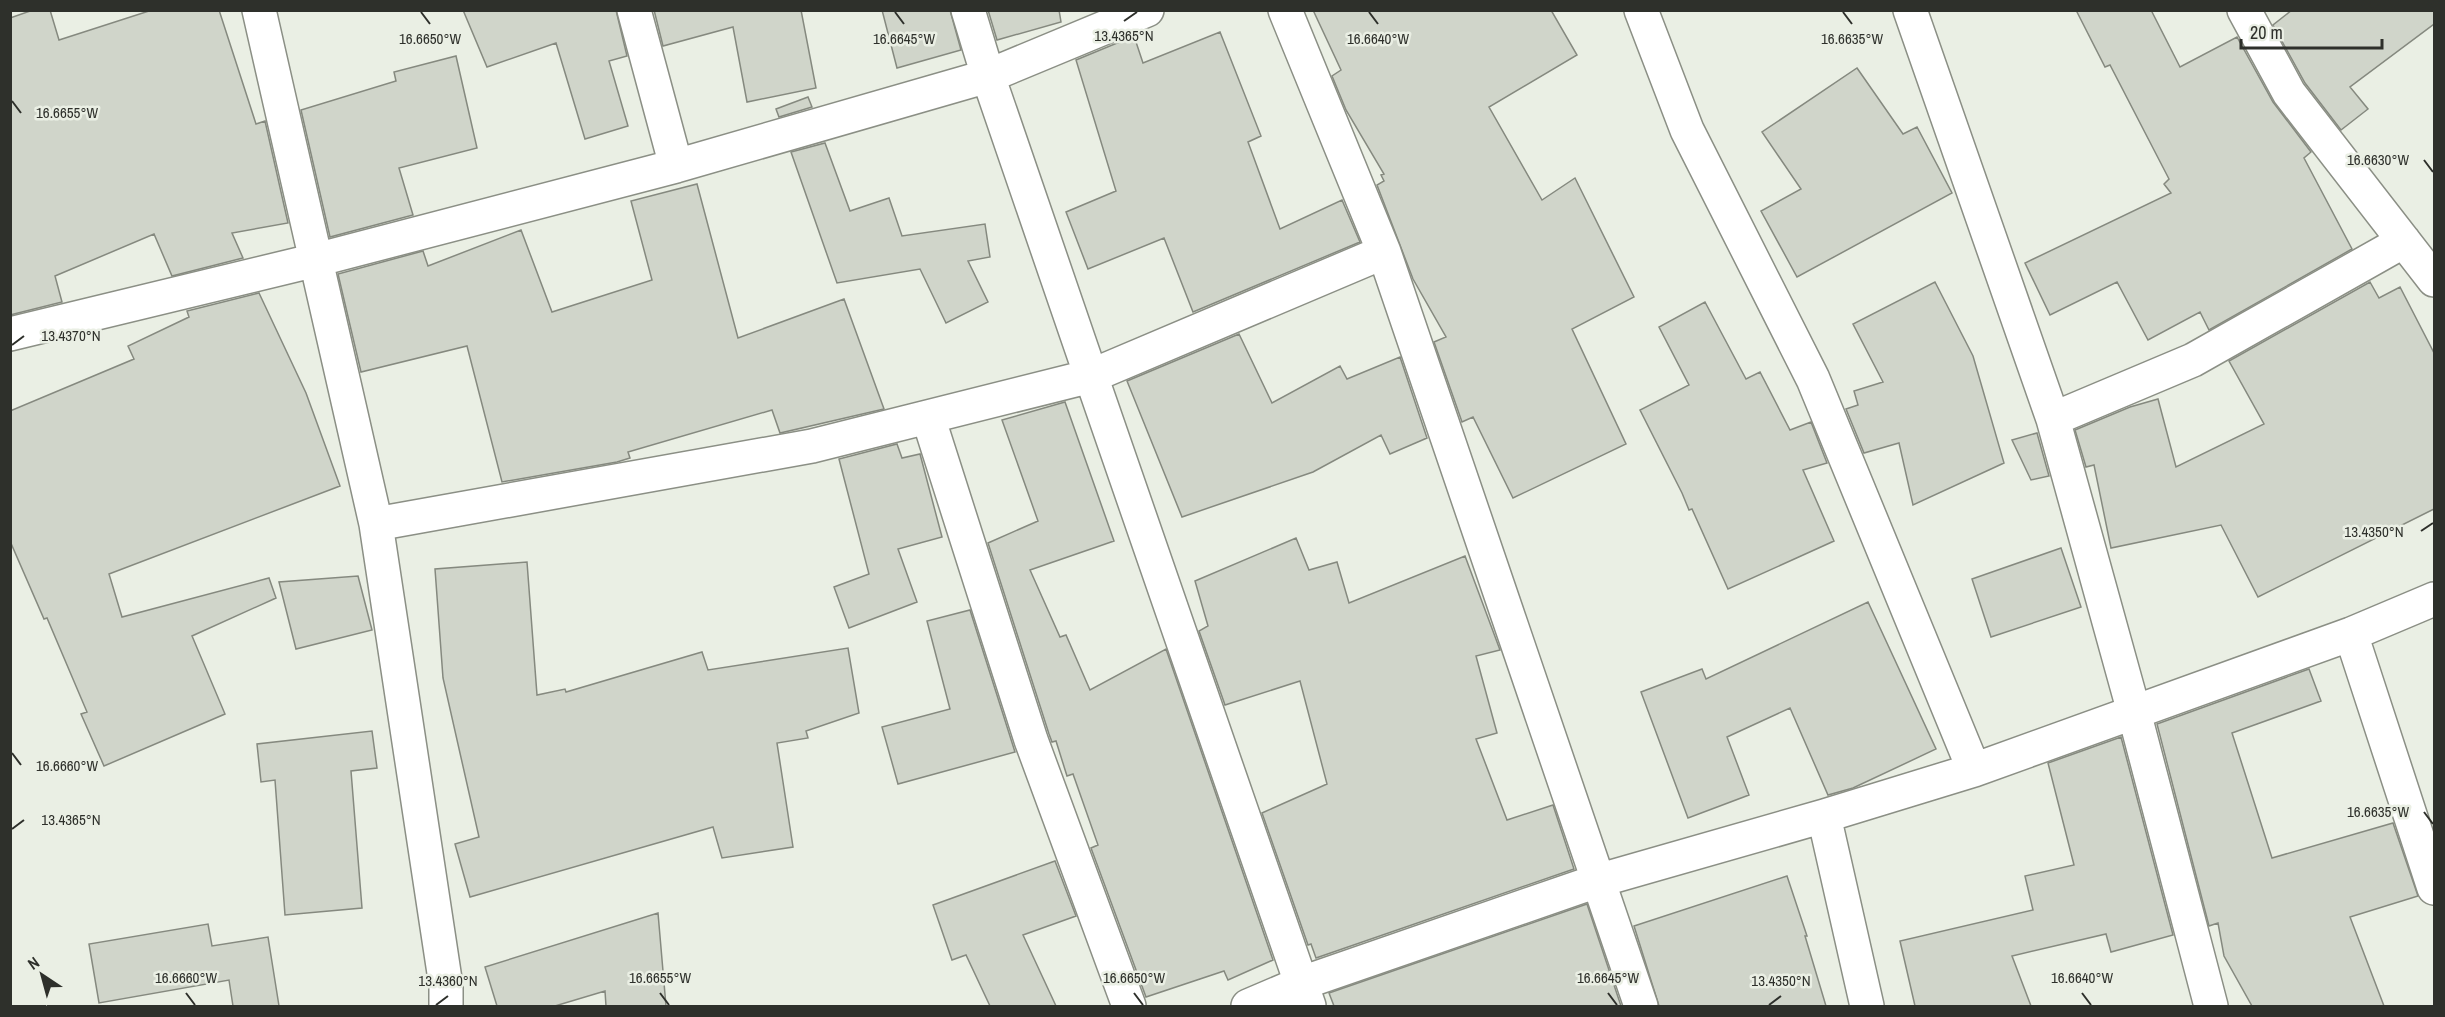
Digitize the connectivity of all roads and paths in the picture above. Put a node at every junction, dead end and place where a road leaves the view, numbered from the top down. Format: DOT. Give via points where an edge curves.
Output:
graph roads {
  1 [pos="259,10"];
  2 [pos="634,10"];
  3 [pos="968,10"];
  4 [pos="1147,10"];
  5 [pos="1285,10"];
  6 [pos="1641,10"];
  7 [pos="1910,10"];
  8 [pos="2244,10"];
  9 [pos="988,76"];
  10 [pos="676,165"];
  11 [pos="2404,242"];
  12 [pos="1384,252"];
  13 [pos="316,260"];
  14 [pos="2434,280"];
  15 [pos="10,333"];
  16 [pos="1091,376"];
  17 [pos="928,417"];
  18 [pos="2053,419"];
  19 [pos="376,524"];
  20 [pos="2434,599"];
  21 [pos="2351,634"];
  22 [pos="2134,712"];
  23 [pos="1974,770"];
  24 [pos="1824,816"];
  25 [pos="1598,881"];
  26 [pos="2434,888"];
  27 [pos="1306,995"];
  28 [pos="446,1006"];
  29 [pos="1129,1006"];
  30 [pos="1248,1006"];
  31 [pos="1641,1006"];
  32 [pos="1867,1006"];
  33 [pos="2211,1006"];
  1 -- 13 [label="street"];
  2 -- 10 [label="street"];
  3 -- 9 [label="street"];
  4 -- 9 [label="street"];
  5 -- 12 [label="street"];
  6 -- 23 [label="street" via="1687,130 1813,379"];
  7 -- 18 [label="street"];
  8 -- 11 [label="street" via="2289,93"];
  9 -- 10 [label="street"];
  9 -- 16 [label="street"];
  10 -- 13 [label="street"];
  11 -- 14 [label="street"];
  11 -- 18 [label="street" via="2193,360"];
  12 -- 16 [label="street"];
  12 -- 25 [label="street"];
  13 -- 15 [label="street"];
  13 -- 19 [label="street"];
  16 -- 17 [label="street"];
  16 -- 27 [label="street"];
  17 -- 19 [label="street" via="812,446"];
  17 -- 29 [label="street" via="1031,740"];
  18 -- 22 [label="street"];
  19 -- 28 [label="street"];
  20 -- 21 [label="street"];
  21 -- 22 [label="street"];
  21 -- 26 [label="street"];
  22 -- 23 [label="street"];
  22 -- 33 [label="street"];
  23 -- 24 [label="street"];
  24 -- 25 [label="street"];
  24 -- 32 [label="street"];
  25 -- 27 [label="street"];
  25 -- 31 [label="street"];
  27 -- 30 [label="street"];
}
